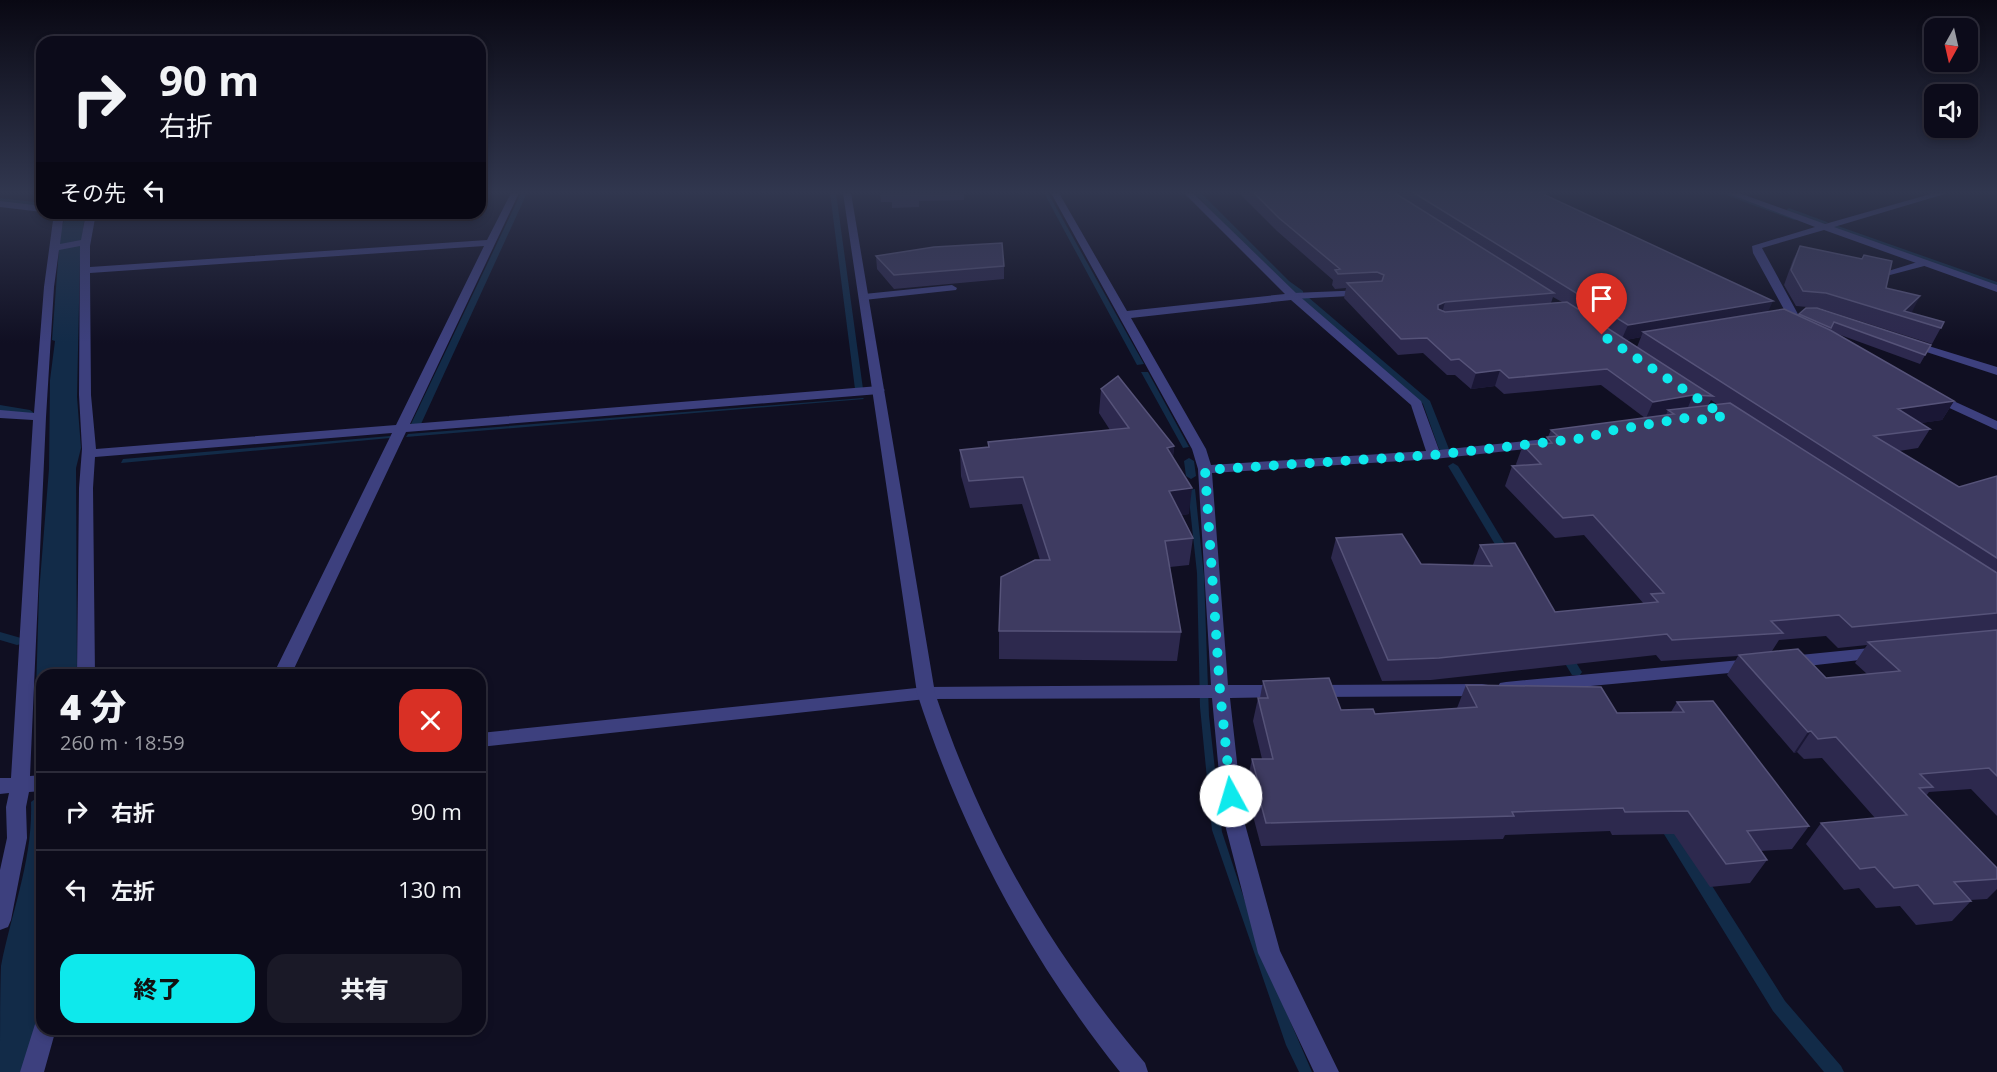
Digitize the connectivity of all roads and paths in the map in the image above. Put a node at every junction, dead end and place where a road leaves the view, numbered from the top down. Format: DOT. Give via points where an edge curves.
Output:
graph roads {
  1 [pos="55,243"];
  2 [pos="81,243"];
  3 [pos="86,243"];
  4 [pos="490,243"];
  5 [pos="855,243"];
  6 [pos="1083,243"];
  7 [pos="1239,243"];
  8 [pos="1767,243"];
  9 [pos="1869,243"];
  10 [pos="54,248"];
  11 [pos="1924,263"];
  12 [pos="85,270"];
  13 [pos="1890,272"];
  14 [pos="951,288"];
  15 [pos="1997,289"];
  16 [pos="1374,292"];
  17 [pos="1293,296"];
  18 [pos="864,297"];
  19 [pos="1774,308"];
  20 [pos="1124,315"];
  21 [pos="1787,317"];
  22 [pos="1801,332"];
  23 [pos="1892,337"];
  24 [pos="1997,372"];
  25 [pos="879,390"];
  26 [pos="1927,392"];
  27 [pos="0,414"];
  28 [pos="40,417"];
  29 [pos="1994,422"];
  30 [pos="402,428"];
  31 [pos="1574,440"];
  32 [pos="88,454"];
  33 [pos="1434,455"];
  34 [pos="1205,470"];
  35 [pos="1895,651"];
  36 [pos="86,669"];
  37 [pos="285,669"];
  38 [pos="1220,691"];
  39 [pos="926,693"];
  40 [pos="486,739"];
  41 [pos="24,784"];
  42 [pos="0,920"];
  43 [pos="42,1035"];
  44 [pos="32,1072"];
  45 [pos="1136,1072"];
  46 [pos="1327,1072"];
  1 -- 10 [label="street"];
  2 -- 10 [label="street"];
  3 -- 12 [label="street"];
  4 -- 12 [label="street"];
  4 -- 30 [label="street"];
  5 -- 18 [label="street"];
  6 -- 20 [label="street"];
  7 -- 17 [label="street"];
  8 -- 21 [label="street" via="1757,246 1758,253"];
  9 -- 11 [label="street"];
  10 -- 28 [label="street"];
  11 -- 13 [label="street"];
  11 -- 15 [label="street"];
  12 -- 32 [label="street" via="84,395"];
  14 -- 18 [label="street"];
  16 -- 17 [label="street"];
  17 -- 20 [label="street"];
  17 -- 33 [label="street" via="1417,404"];
  18 -- 25 [label="street"];
  19 -- 21 [label="street"];
  20 -- 34 [label="street" via="1199,450"];
  21 -- 22 [label="street"];
  23 -- 24 [label="street"];
  25 -- 30 [label="street"];
  25 -- 39 [label="street"];
  26 -- 29 [label="street"];
  27 -- 28 [label="street"];
  28 -- 41 [label="street"];
  30 -- 32 [label="street"];
  30 -- 37 [label="street"];
  31 -- 33 [label="street"];
  32 -- 36 [label="street"];
  33 -- 34 [label="street"];
  34 -- 38 [label="street"];
  35 -- 38 [label="street" via="1461,692"];
  38 -- 39 [label="street"];
  38 -- 46 [label="street" via="1233,817 1269,953"];
  39 -- 40 [label="street"];
  39 -- 45 [label="street" via="964,795 1011,891 1068,985"];
  41 -- 42 [label="street" via="16,807 17,838"];
  43 -- 44 [label="street"];
}
